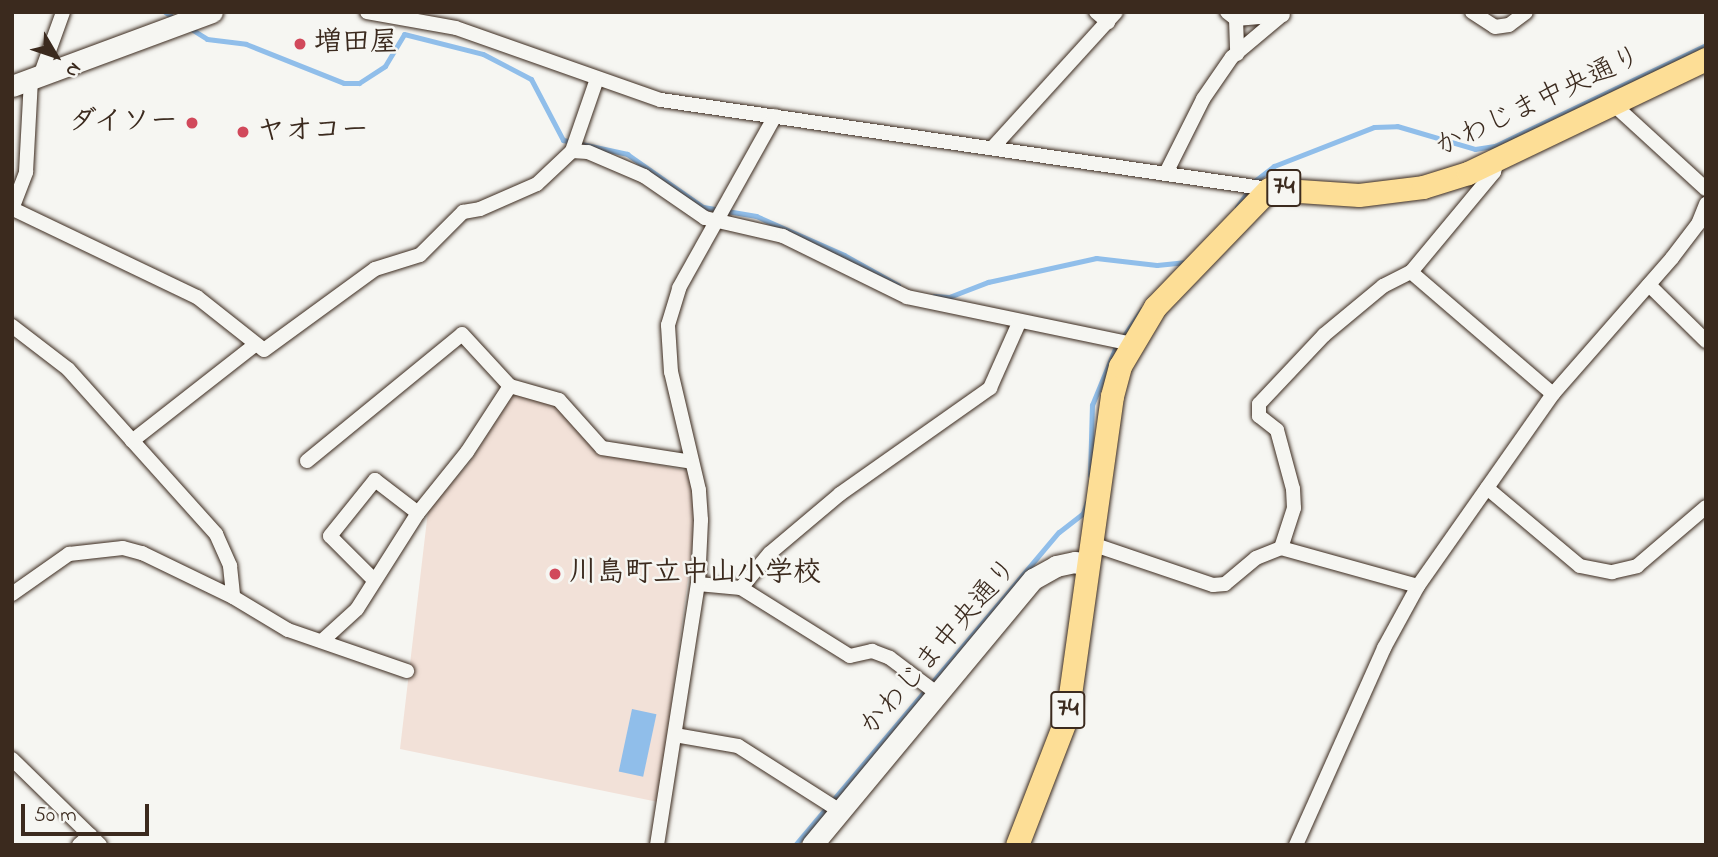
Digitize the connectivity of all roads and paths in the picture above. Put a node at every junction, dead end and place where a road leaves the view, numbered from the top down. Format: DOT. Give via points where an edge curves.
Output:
graph roads {
  1 [pos="64,12"];
  2 [pos="212,12"];
  3 [pos="367,12"];
  4 [pos="1096,12"];
  5 [pos="1472,12"];
  6 [pos="1525,12"];
  7 [pos="1285,14"];
  8 [pos="1231,15"];
  9 [pos="1112,17"];
  10 [pos="1237,54"];
  11 [pos="1706,59"];
  12 [pos="597,79"];
  13 [pos="27,80"];
  14 [pos="1612,103"];
  15 [pos="775,116"];
  16 [pos="994,146"];
  17 [pos="572,151"];
  18 [pos="1497,160"];
  19 [pos="1166,173"];
  20 [pos="1269,189"];
  21 [pos="1706,189"];
  22 [pos="1706,204"];
  23 [pos="12,209"];
  24 [pos="716,221"];
  25 [pos="1411,272"];
  26 [pos="1649,285"];
  27 [pos="1019,323"];
  28 [pos="12,326"];
  29 [pos="1706,341"];
  30 [pos="256,344"];
  31 [pos="1132,344"];
  32 [pos="510,386"];
  33 [pos="1553,394"];
  34 [pos="132,441"];
  35 [pos="307,461"];
  36 [pos="692,462"];
  37 [pos="1487,488"];
  38 [pos="1706,507"];
  39 [pos="418,513"];
  40 [pos="1281,548"];
  41 [pos="1089,555"];
  42 [pos="374,580"];
  43 [pos="698,584"];
  44 [pos="1418,586"];
  45 [pos="741,588"];
  46 [pos="12,594"];
  47 [pos="233,597"];
  48 [pos="322,641"];
  49 [pos="407,671"];
  50 [pos="938,694"];
  51 [pos="675,735"];
  52 [pos="12,759"];
  53 [pos="840,811"];
  54 [pos="90,842"];
  55 [pos="657,845"];
  56 [pos="812,845"];
  57 [pos="1017,845"];
  58 [pos="1296,845"];
  1 -- 13 [label="street"];
  2 -- 13 [label="street"];
  3 -- 12 [label="street" via="456,28"];
  4 -- 9 [label="street"];
  5 -- 6 [label="street" via="1495,27 1509,25"];
  7 -- 8 [label="street"];
  7 -- 10 [label="street"];
  8 -- 10 [label="street"];
  9 -- 16 [label="street"];
  10 -- 19 [label="street" via="1203,99"];
  11 -- 14 [label="main road, かわじま中央通り / 74"];
  12 -- 15 [label="street" via="661,100"];
  12 -- 17 [label="street"];
  13 -- 23 [label="street" via="26,172"];
  14 -- 18 [label="main road, かわじま中央通り / 74"];
  14 -- 21 [label="street"];
  15 -- 16 [label="street"];
  15 -- 24 [label="street"];
  16 -- 19 [label="street"];
  17 -- 24 [label="street" via="613,160 692,211"];
  17 -- 30 [label="street" via="537,184 463,212 420,255 375,269 272,347 264,350"];
  18 -- 20 [label="main road, かわじま中央通り / 74" via="1468,173 1391,192 1338,195"];
  18 -- 25 [label="street" via="1494,172"];
  19 -- 20 [label="street"];
  20 -- 31 [label="main road, 74" via="1155,307"];
  22 -- 26 [label="street" via="1698,224"];
  23 -- 30 [label="street" via="197,298"];
  24 -- 27 [label="street" via="783,236 907,297"];
  24 -- 36 [label="street" via="679,288 666,344"];
  25 -- 33 [label="street"];
  25 -- 40 [label="street" via="1383,286 1324,335 1259,404 1259,416 1277,430 1293,489 1294,508"];
  26 -- 29 [label="street"];
  26 -- 33 [label="street"];
  27 -- 31 [label="street"];
  27 -- 45 [label="street" via="990,388 840,494 770,553"];
  28 -- 34 [label="street" via="68,369"];
  30 -- 34 [label="street"];
  31 -- 41 [label="main road, 74" via="1112,396"];
  32 -- 35 [label="street" via="462,334"];
  32 -- 36 [label="street" via="559,400 601,448"];
  32 -- 39 [label="street" via="467,452"];
  33 -- 37 [label="street"];
  34 -- 47 [label="street" via="216,534 230,566"];
  36 -- 43 [label="street" via="701,520"];
  37 -- 38 [label="street" via="1580,566 1612,572 1637,566"];
  37 -- 44 [label="street"];
  39 -- 42 [label="street"];
  39 -- 42 [label="street" via="375,480 330,536"];
  40 -- 41 [label="street" via="1256,558 1225,584 1213,585"];
  40 -- 44 [label="street"];
  41 -- 50 [label="street, かわじま中央通り" via="1033,579"];
  41 -- 57 [label="main road, 74" via="1067,716"];
  42 -- 48 [label="street" via="348,620"];
  43 -- 45 [label="street"];
  43 -- 51 [label="street"];
  44 -- 58 [label="street" via="1384,648"];
  45 -- 50 [label="street" via="850,656 872,651 890,658"];
  46 -- 47 [label="street" via="69,554 123,548"];
  47 -- 48 [label="street" via="288,630"];
  48 -- 49 [label="street"];
  50 -- 53 [label="street, かわじま中央通り"];
  51 -- 53 [label="street" via="738,746"];
  51 -- 55 [label="street"];
  52 -- 54 [label="street"];
  53 -- 56 [label="street, かわじま中央通り"];
}
